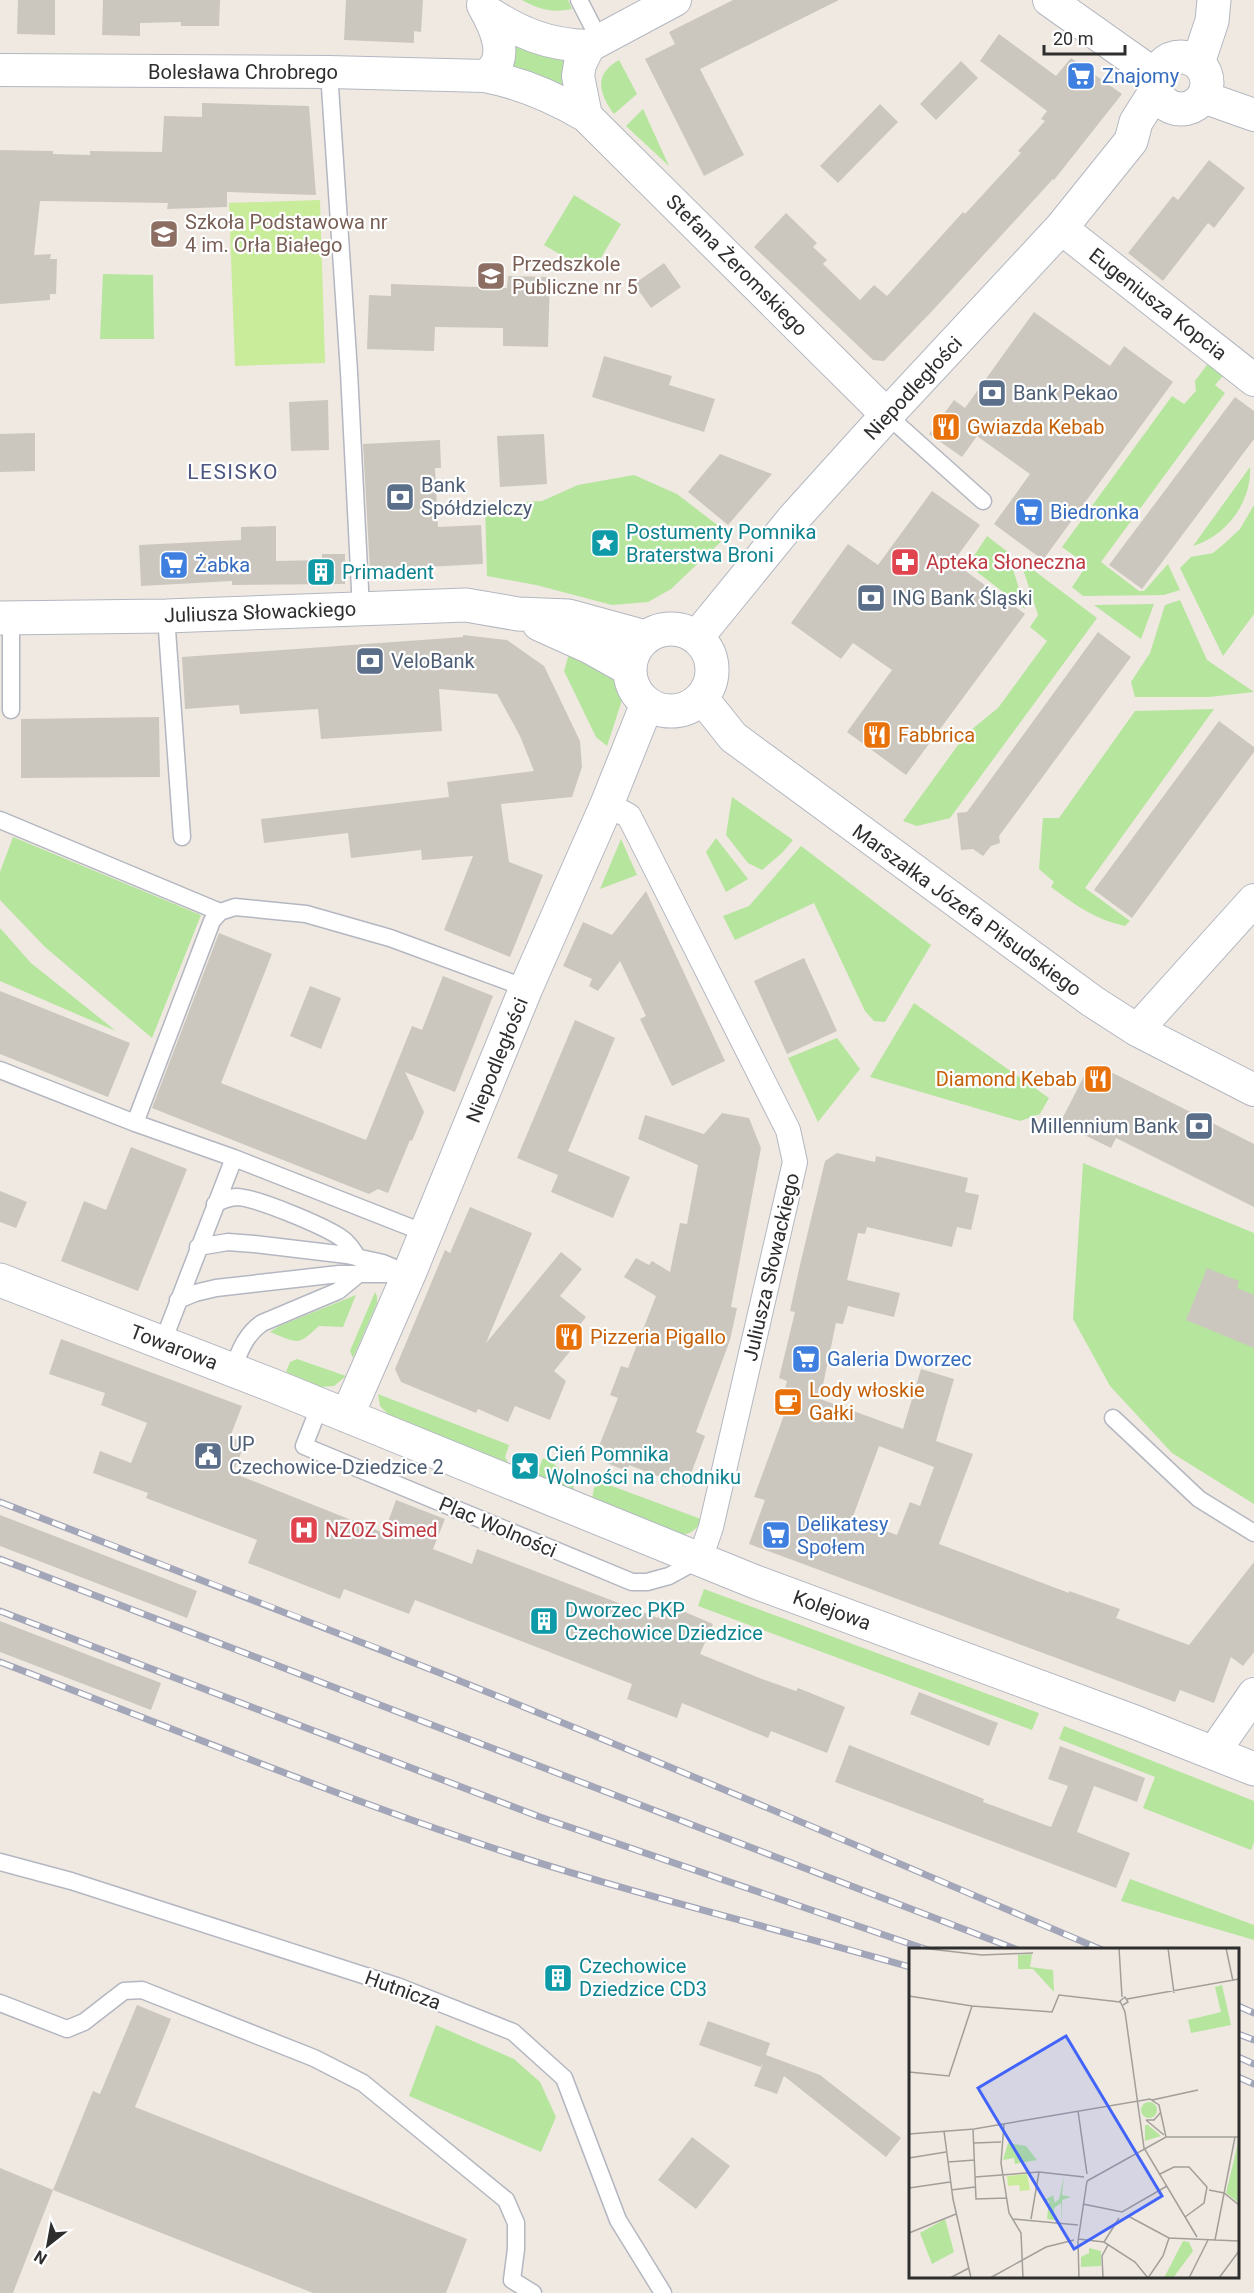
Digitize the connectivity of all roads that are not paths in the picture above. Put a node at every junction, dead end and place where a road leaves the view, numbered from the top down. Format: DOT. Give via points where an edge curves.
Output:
graph roads {
  1 [pos="579,0"];
  2 [pos="675,0"];
  3 [pos="1050,0"];
  4 [pos="1205,0"];
  5 [pos="1214,0"];
  6 [pos="483,5"];
  7 [pos="594,42"];
  8 [pos="0,70"];
  9 [pos="329,72"];
  10 [pos="485,76"];
  11 [pos="1177,82"];
  12 [pos="1254,115"];
  13 [pos="586,116"];
  14 [pos="1062,228"];
  15 [pos="1254,380"];
  16 [pos="887,415"];
  17 [pos="983,501"];
  18 [pos="361,609"];
  19 [pos="518,614"];
  20 [pos="166,616"];
  21 [pos="6,618"];
  22 [pos="645,637"];
  23 [pos="697,637"];
  24 [pos="629,669"];
  25 [pos="702,698"];
  26 [pos="647,704"];
  27 [pos="11,710"];
  28 [pos="607,804"];
  29 [pos="0,820"];
  30 [pos="183,837"];
  31 [pos="1254,900"];
  32 [pos="220,912"];
  33 [pos="526,988"];
  34 [pos="1137,1030"];
  35 [pos="0,1070"];
  36 [pos="1254,1090"];
  37 [pos="135,1123"];
  38 [pos="234,1158"];
  39 [pos="215,1204"];
  40 [pos="425,1233"];
  41 [pos="198,1247"];
  42 [pos="359,1265"];
  43 [pos="409,1274"];
  44 [pos="0,1280"];
  45 [pos="178,1300"];
  46 [pos="162,1344"];
  47 [pos="232,1370"];
  48 [pos="334,1411"];
  49 [pos="1113,1418"];
  50 [pos="1254,1533"];
  51 [pos="700,1559"];
  52 [pos="1254,1694"];
  53 [pos="1214,1752"];
  54 [pos="1254,1769"];
  55 [pos="0,1862"];
  56 [pos="0,2003"];
  57 [pos="533,2293"];
  58 [pos="663,2293"];
  1 -- 7 [label="lane"];
  2 -- 7 [label="street"];
  3 -- 11 [label="street"];
  4 -- 11 [label="street, Niepodległości" via="1194,14"];
  5 -- 11 [label="street, Niepodległości" via="1212,21"];
  6 -- 7 [label="street" via="522,33 558,44"];
  6 -- 10 [label="street" via="500,54"];
  7 -- 13 [label="street" via="580,64 578,76"];
  8 -- 9 [label="street, Bolesława Chrobrego"];
  9 -- 10 [label="street, Bolesława Chrobrego"];
  9 -- 18 [label="lane"];
  10 -- 13 [label="street, Bolesława Chrobrego" via="540,92"];
  11 -- 12 [label="street"];
  11 -- 14 [label="street, Niepodległości" via="1148,133 1131,141"];
  13 -- 16 [label="street, Stefana Żeromskiego"];
  14 -- 15 [label="street, Eugeniusza Kopcia"];
  14 -- 16 [label="street, Niepodległości"];
  16 -- 17 [label="lane"];
  16 -- 23 [label="street, Niepodległości" via="794,518"];
  18 -- 19 [label="street, Juliusza Słowackiego" via="466,605"];
  18 -- 20 [label="street, Juliusza Słowackiego"];
  19 -- 22 [label="street, Juliusza Słowackiego" via="568,616"];
  19 -- 24 [label="street, Juliusza Słowackiego"];
  20 -- 21 [label="street, Juliusza Słowackiego"];
  20 -- 30 [label="lane"];
  21 -- 27 [label="lane"];
  22 -- 23 [label="street" via="673,628"];
  22 -- 24 [label="street" via="638,644"];
  23 -- 25 [label="street" via="706,647 712,667 709,687"];
  24 -- 26 [label="street" via="638,695"];
  25 -- 26 [label="street" via="693,706 670,711"];
  25 -- 34 [label="street, Marszałka Józefa Piłsudskiego" via="734,737 1092,1001"];
  26 -- 28 [label="street, Niepodległości"];
  28 -- 33 [label="street, Niepodległości"];
  28 -- 51 [label="street, Juliusza Słowackiego" via="629,816 788,1130 795,1162 711,1527"];
  29 -- 32 [label="lane"];
  31 -- 34 [label="street"];
  32 -- 33 [label="lane" via="235,907 306,914 390,938"];
  32 -- 37 [label="lane" via="212,921"];
  33 -- 40 [label="street, Niepodległości"];
  34 -- 36 [label="street, Marszałka Józefa Piłsudskiego"];
  35 -- 37 [label="lane"];
  37 -- 38 [label="lane"];
  38 -- 39 [label="lane"];
  38 -- 40 [label="lane"];
  39 -- 41 [label="lane"];
  39 -- 42 [label="lane" via="237,1197 250,1199 327,1230 350,1245"];
  40 -- 43 [label="street, Niepodległości"];
  41 -- 42 [label="lane" via="228,1242"];
  41 -- 45 [label="lane"];
  42 -- 43 [label="lane" via="383,1263"];
  42 -- 45 [label="lane" via="216,1288"];
  42 -- 47 [label="lane" via="338,1291 252,1330"];
  43 -- 48 [label="street, Niepodległości"];
  44 -- 46 [label="street, Towarowa"];
  45 -- 46 [label="lane"];
  46 -- 47 [label="street, Towarowa"];
  47 -- 48 [label="street, Towarowa"];
  48 -- 51 [label="street, Kolejowa"];
  48 -- 51 [label="lane, Plac Wolności" via="304,1446 632,1582 669,1576"];
  49 -- 50 [label="lane" via="1199,1499"];
  51 -- 53 [label="street, Kolejowa"];
  52 -- 53 [label="street"];
  53 -- 54 [label="street, Kolejowa"];
  55 -- 58 [label="lane, Hutnicza" via="71,1881 397,1986 513,2032 564,2078 618,2220"];
  56 -- 57 [label="lane" via="67,2029 84,2022 124,1991 142,1990 314,2058 363,2083 506,2200 516,2223 512,2280"];
}
